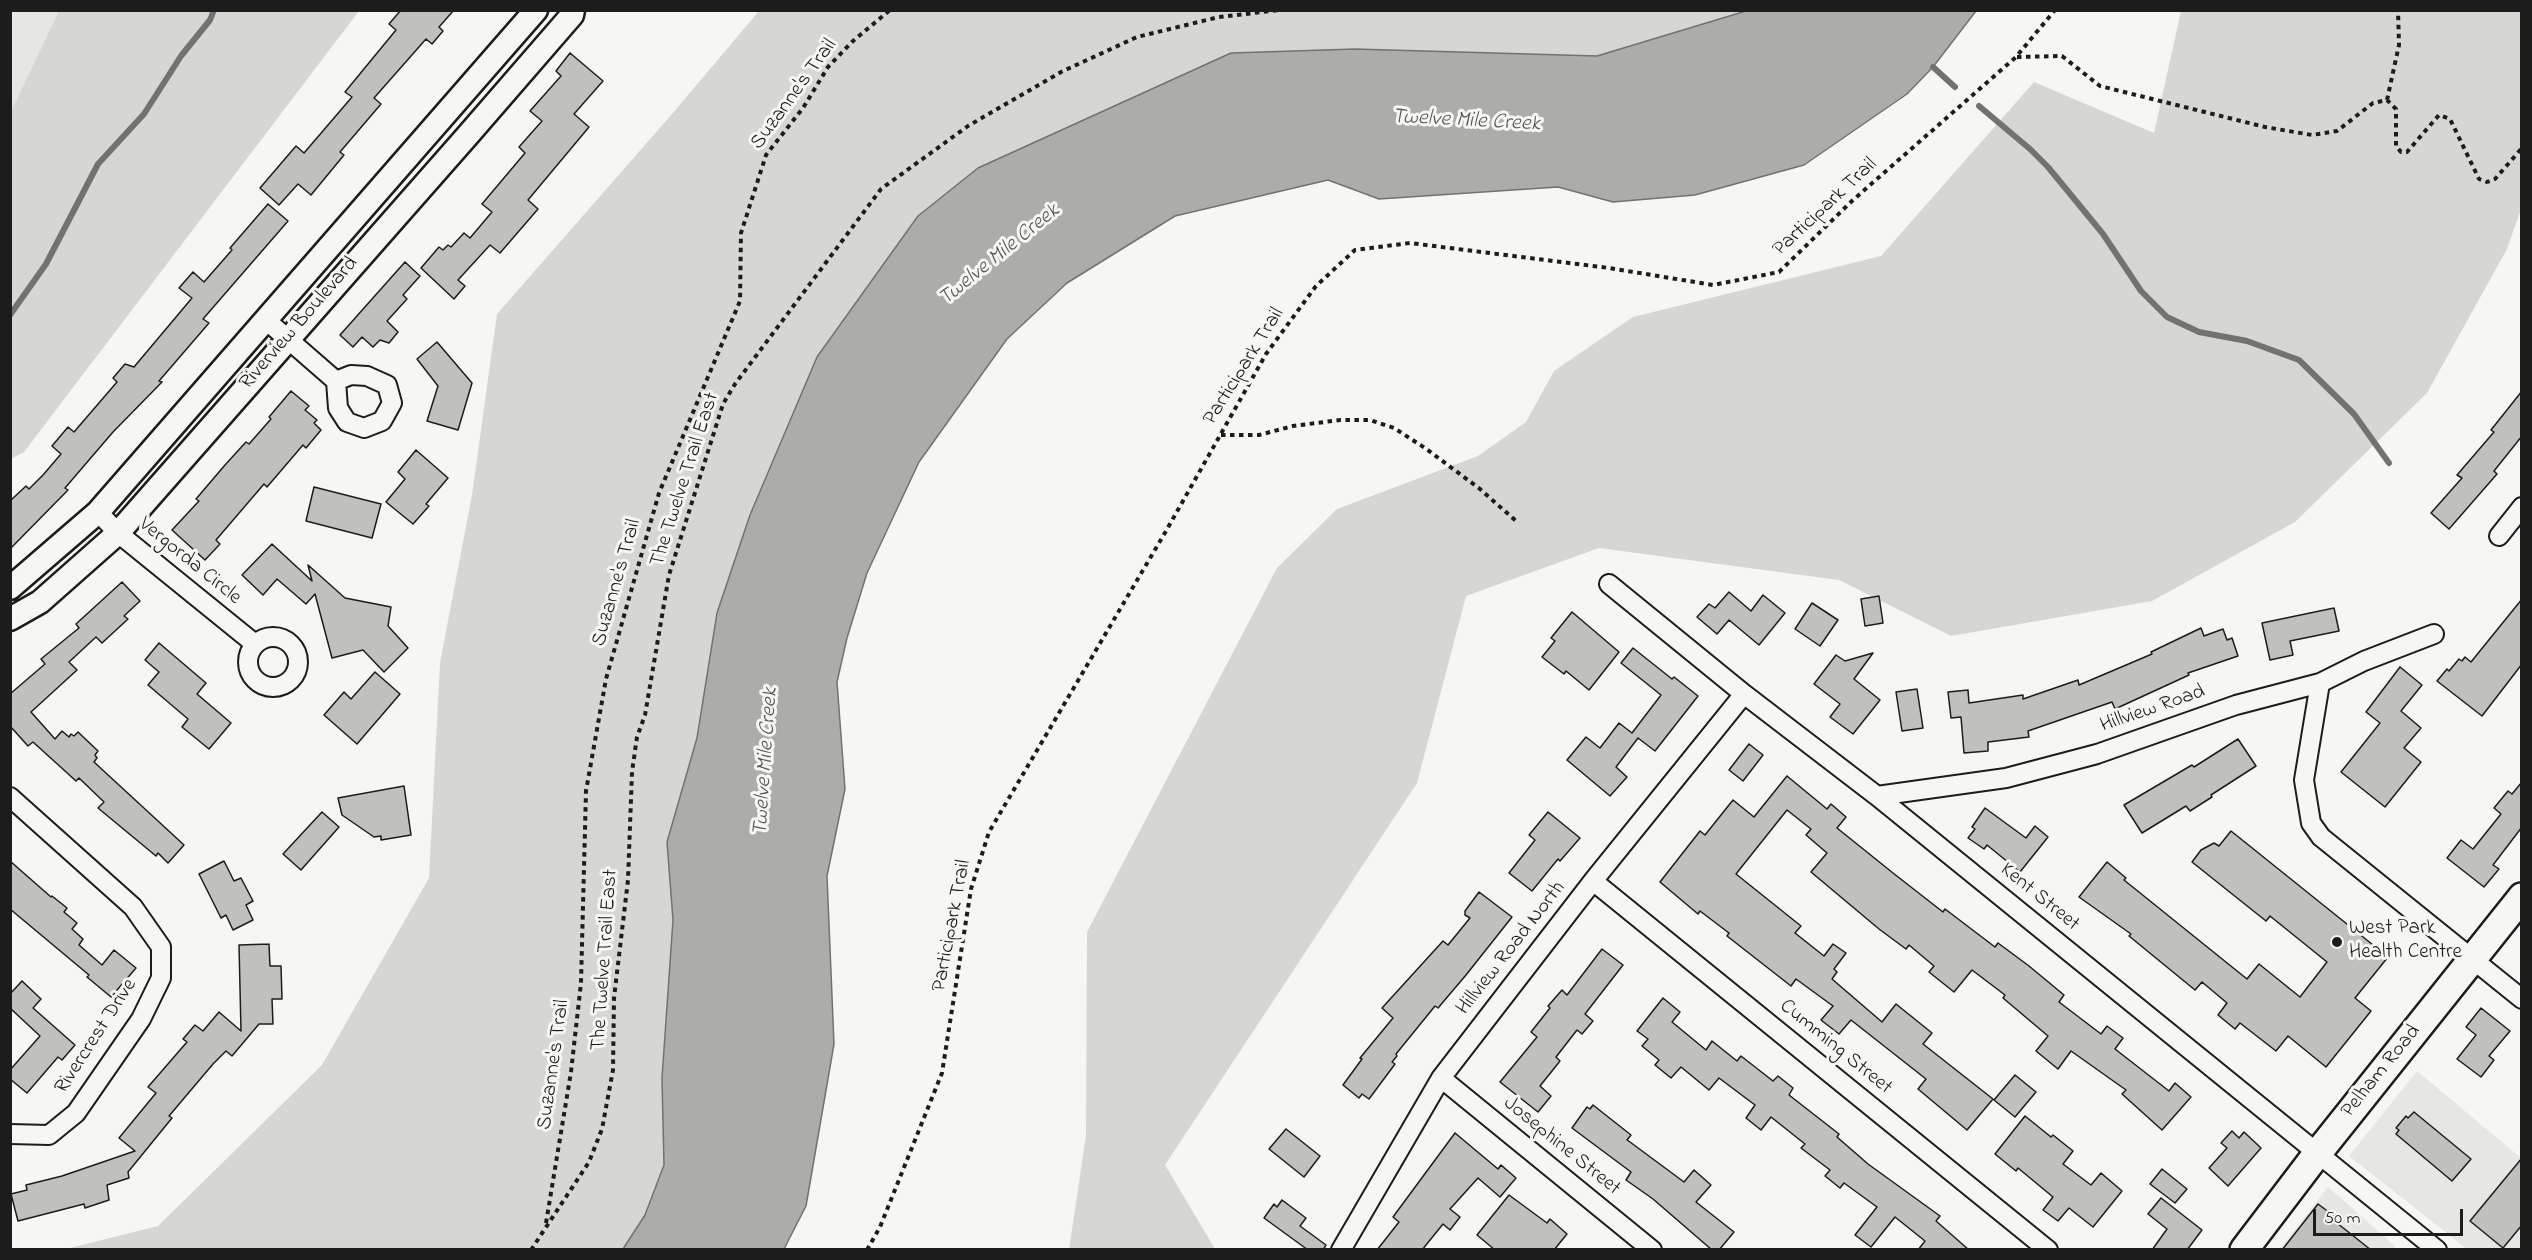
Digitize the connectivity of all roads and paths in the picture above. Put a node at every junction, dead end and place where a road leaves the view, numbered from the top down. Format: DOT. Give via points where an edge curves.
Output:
graph roads {
  1 [pos="536,10"];
  2 [pos="573,10"];
  3 [pos="890,10"];
  4 [pos="1280,10"];
  5 [pos="2055,10"];
  6 [pos="2398,10"];
  7 [pos="2016,57"];
  8 [pos="2387,100"];
  9 [pos="444,115"];
  10 [pos="468,135"];
  11 [pos="2522,148"];
  12 [pos="266,320"];
  13 [pos="286,339"];
  14 [pos="336,381"];
  15 [pos="1221,435"];
  16 [pos="2522,507"];
  17 [pos="98,512"];
  18 [pos="1516,521"];
  19 [pos="118,533"];
  20 [pos="2499,536"];
  21 [pos="1610,584"];
  22 [pos="10,588"];
  23 [pos="10,619"];
  24 [pos="2434,634"];
  25 [pos="255,644"];
  26 [pos="2320,683"];
  27 [pos="1744,694"];
  28 [pos="1877,796"];
  29 [pos="10,797"];
  30 [pos="1593,881"];
  31 [pos="2522,897"];
  32 [pos="2472,959"];
  33 [pos="2522,999"];
  34 [pos="1442,1078"];
  35 [pos="10,1134"];
  36 [pos="2317,1154"];
  37 [pos="545,1227"];
  38 [pos="531,1250"];
  39 [pos="867,1250"];
  40 [pos="1341,1250"];
  41 [pos="1652,1250"];
  42 [pos="2048,1250"];
  43 [pos="2244,1250"];
  44 [pos="2438,1250"];
  1 -- 9 [label="street, Riverview Boulevard"];
  2 -- 10 [label="street, Riverview Boulevard"];
  3 -- 37 [label="path, Suzanne's Trail" via="828,67 803,108 766,155 741,233 740,301 659,493 606,679 586,791 581,983 571,1072"];
  4 -- 37 [label="path, The Twelve Trail East" via="1219,17 1137,37 1060,72 968,126 881,189 735,384 723,404 669,575 645,715 637,738 628,880 614,998 613,1070 602,1129 589,1161"];
  5 -- 7 [label="path, Participark Trail"];
  6 -- 8 [label="path" via="2399,45"];
  7 -- 8 [label="path" via="2062,56 2100,86 2312,135 2337,131 2373,103"];
  7 -- 15 [label="path, Participark Trail" via="1853,200 1779,272 1713,285 1410,243 1355,250 1316,286 1272,345"];
  8 -- 11 [label="path" via="2396,109 2396,146 2401,152 2407,152 2439,115 2450,119 2479,179 2495,179"];
  9 -- 10 [label="street"];
  9 -- 12 [label="street, Riverview Boulevard"];
  10 -- 13 [label="street, Riverview Boulevard"];
  12 -- 13 [label="street"];
  12 -- 17 [label="street, Riverview Boulevard"];
  13 -- 14 [label="street"];
  13 -- 19 [label="street, Riverview Boulevard"];
  15 -- 18 [label="path" via="1259,435 1293,426 1370,420 1394,428 1425,448"];
  15 -- 39 [label="path, Participark Trail" via="989,832 971,889 942,1073"];
  16 -- 20 [label="street"];
  17 -- 19 [label="street, Vergorda Circle"];
  17 -- 22 [label="street, Riverview Boulevard"];
  19 -- 23 [label="street, Riverview Boulevard" via="40,602"];
  19 -- 25 [label="street, Vergorda Circle"];
  21 -- 27 [label="street, Kent Street"];
  24 -- 26 [label="street, Hillview Road"];
  26 -- 28 [label="street, Hillview Road" via="2236,705 2097,754 2006,778"];
  26 -- 32 [label="street" via="2304,780 2312,823 2321,837"];
  27 -- 28 [label="street, Kent Street"];
  27 -- 30 [label="street, Hillview Road North"];
  28 -- 36 [label="street, Kent Street"];
  29 -- 35 [label="street, Rivercrest Drive" via="133,907 161,947 161,978 141,1019 76,1113 49,1135"];
  30 -- 34 [label="street, Hillview Road North"];
  30 -- 42 [label="street, Cumming Street"];
  31 -- 32 [label="main road, Pelham Road"];
  32 -- 33 [label="street"];
  32 -- 36 [label="main road, Pelham Road"];
  34 -- 40 [label="street, Hillview Road North"];
  34 -- 41 [label="street, Josephine Street"];
  36 -- 43 [label="main road, Pelham Road"];
  36 -- 44 [label="street, Kent Street"];
  37 -- 38 [label="path, The Twelve Trail East"];
}
